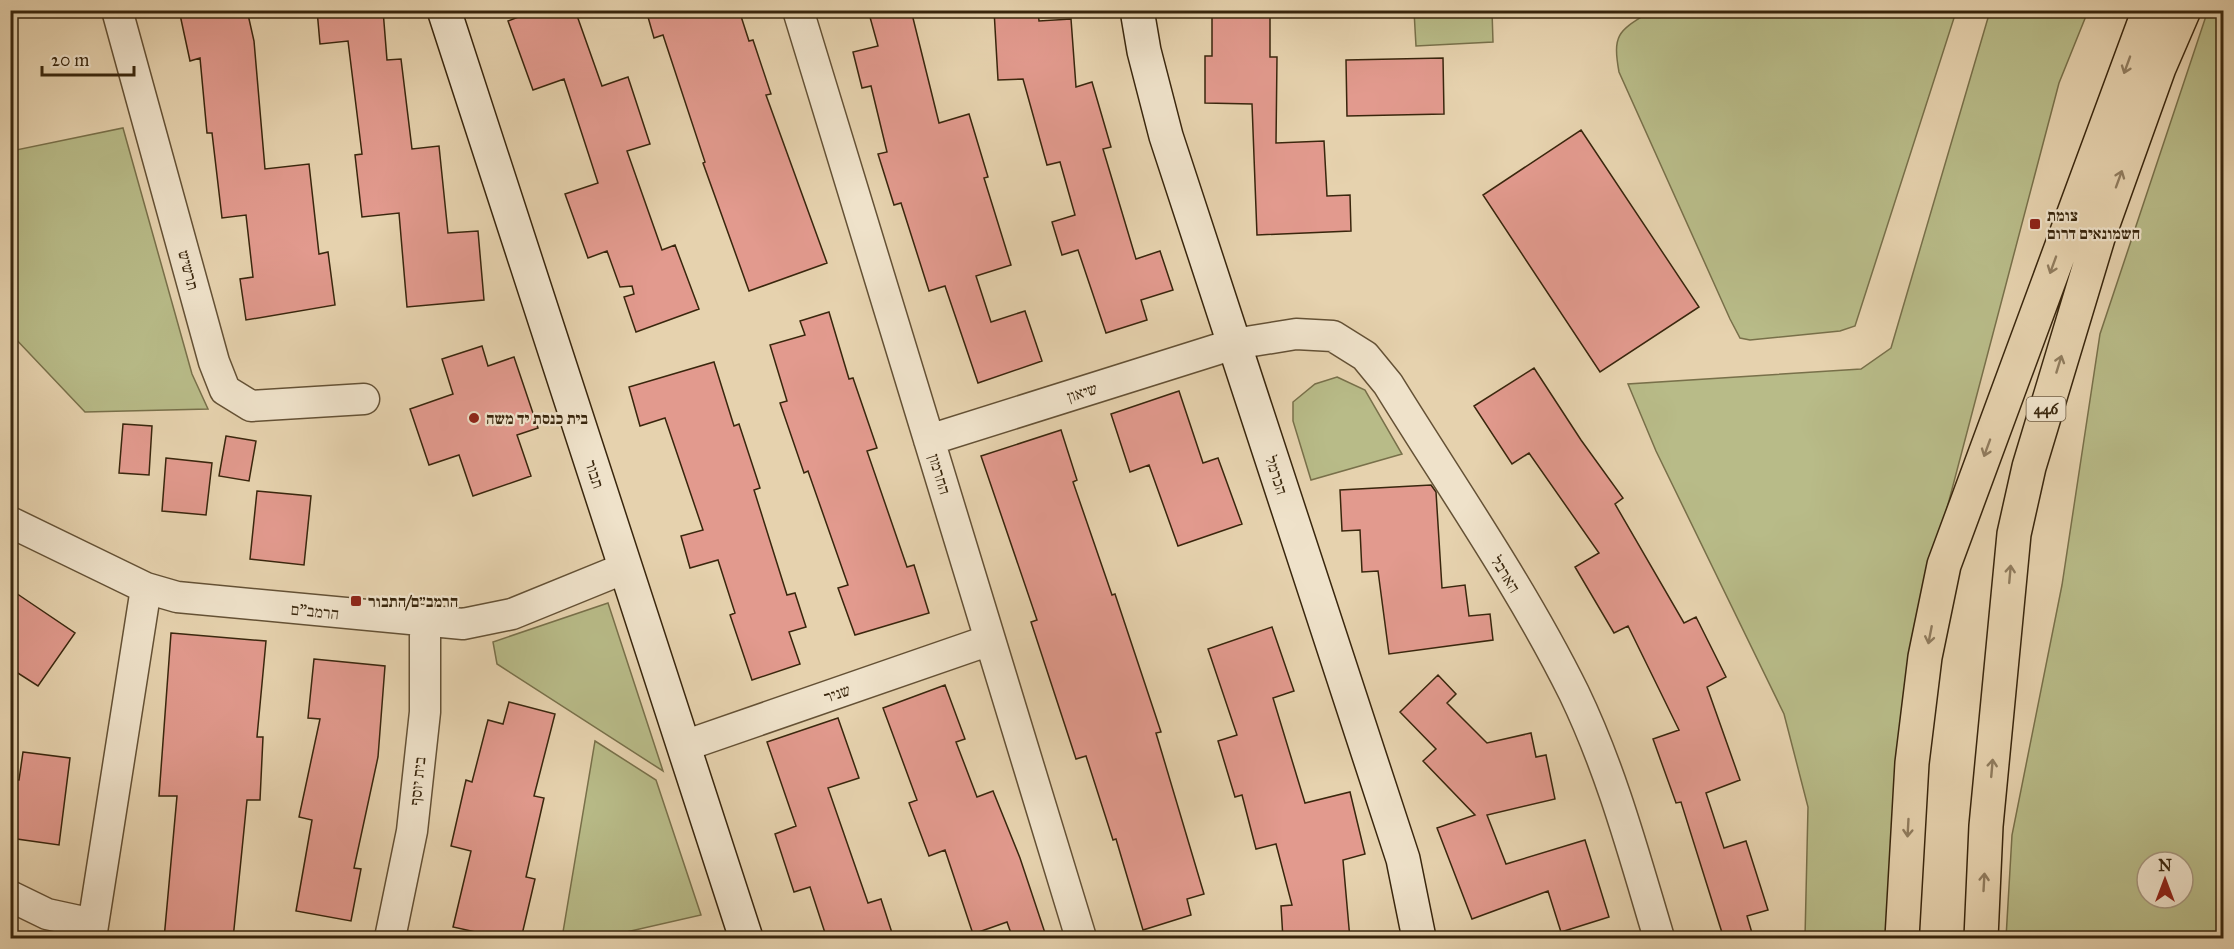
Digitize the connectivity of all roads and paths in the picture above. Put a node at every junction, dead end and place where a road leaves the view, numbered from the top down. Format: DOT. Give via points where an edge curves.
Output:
graph roads {
  1 [pos="117,10"];
  2 [pos="444,10"];
  3 [pos="798,10"];
  4 [pos="1137,10"];
  5 [pos="2149,10"];
  6 [pos="2184,10"];
  7 [pos="1234,344"];
  8 [pos="364,399"];
  9 [pos="929,440"];
  10 [pos="10,522"];
  11 [pos="625,568"];
  12 [pos="146,588"];
  13 [pos="425,621"];
  14 [pos="990,640"];
  15 [pos="684,746"];
  16 [pos="10,896"];
  17 [pos="92,932"];
  18 [pos="390,939"];
  19 [pos="746,939"];
  20 [pos="1082,939"];
  21 [pos="1419,939"];
  22 [pos="1659,939"];
  23 [pos="1902,939"];
  24 [pos="1981,939"];
  1 -- 8 [label="street, תרשיש" via="225,390 251,406"];
  2 -- 11 [label="street, תבור"];
  3 -- 9 [label="street, החרמון"];
  4 -- 7 [label="street, הכרמל" via="1166,136"];
  5 -- 23 [label="main road, 446, one-way" via="1944,565 1925,657 1912,763"];
  24 -- 6 [label="main road, 446, one-way" via="1986,826 2014,534 2029,466 2098,238"];
  7 -- 9 [label="street, שיאון"];
  7 -- 21 [label="street, הכרמל" via="1403,859"];
  7 -- 22 [label="street, הארבל" via="1296,334 1333,336 1365,356 1388,384 1537,624 1574,693 1609,773"];
  9 -- 14 [label="street, החרמון"];
  10 -- 12 [label="street, הרמב\"ם"];
  11 -- 13 [label="street, הרמב\"ם" via="512,614 463,624"];
  11 -- 15 [label="street, תבור"];
  12 -- 13 [label="street, הרמב\"ם" via="177,597"];
  12 -- 17 [label="street"];
  13 -- 18 [label="street, בית יוסף" via="425,712 412,831"];
  14 -- 15 [label="street, שניר"];
  14 -- 20 [label="street, החרמון"];
  15 -- 19 [label="street, תבור"];
  16 -- 17 [label="street"];
}
